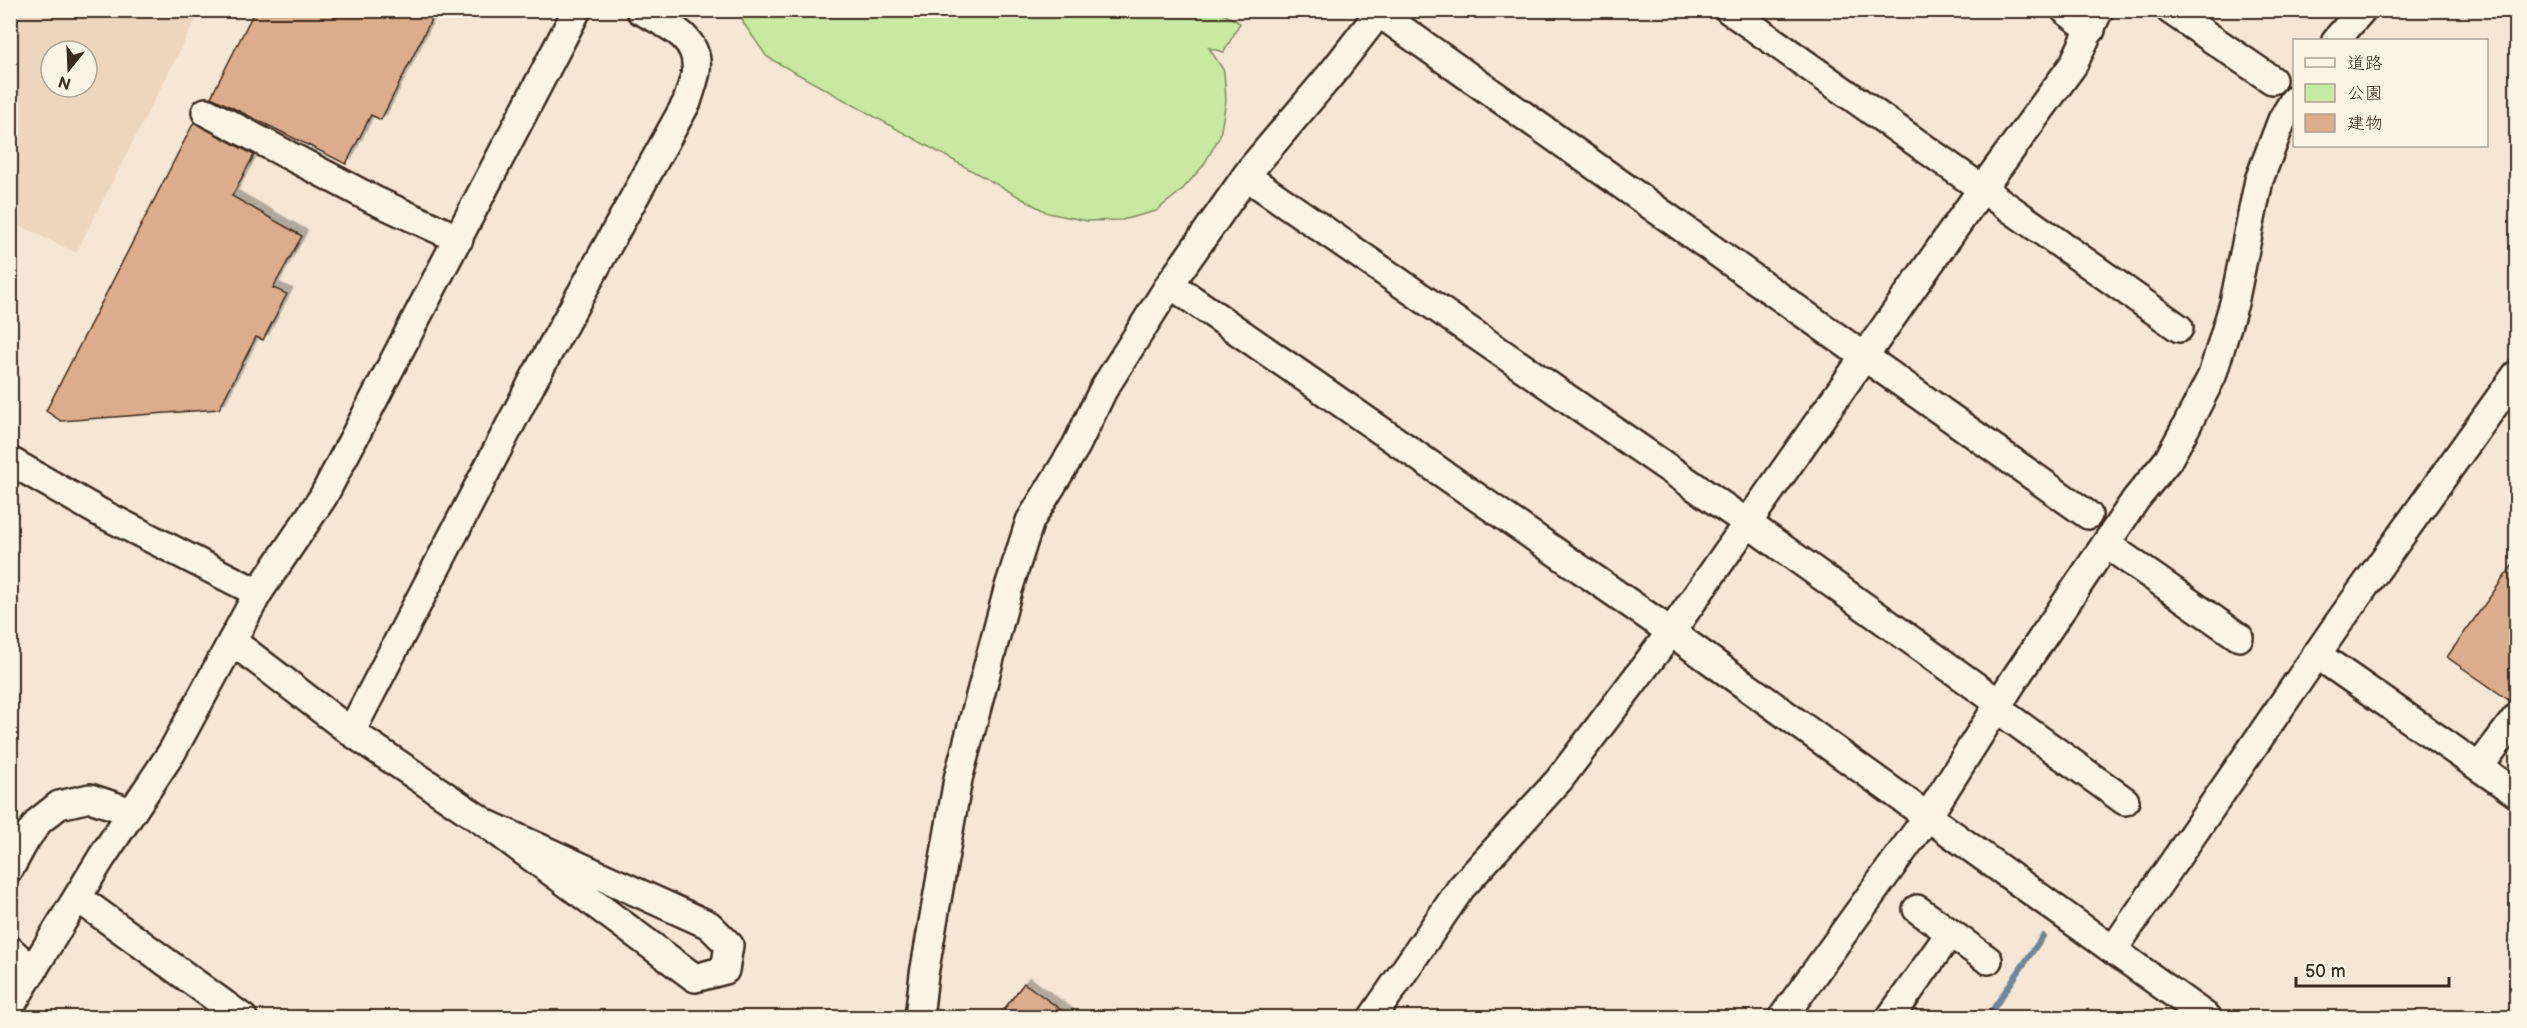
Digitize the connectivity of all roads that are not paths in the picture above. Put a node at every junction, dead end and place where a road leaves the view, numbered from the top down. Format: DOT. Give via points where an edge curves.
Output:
graph roads {
  1 [pos="577,10"];
  2 [pos="640,10"];
  3 [pos="1729,10"];
  4 [pos="2065,10"];
  5 [pos="2170,10"];
  6 [pos="2362,10"];
  7 [pos="1380,12"];
  8 [pos="2095,20"];
  9 [pos="2337,39"];
  10 [pos="2272,80"];
  11 [pos="2293,103"];
  12 [pos="206,112"];
  13 [pos="1246,176"];
  14 [pos="1982,189"];
  15 [pos="459,239"];
  16 [pos="1170,284"];
  17 [pos="2180,328"];
  18 [pos="1864,358"];
  19 [pos="2517,375"];
  20 [pos="10,461"];
  21 [pos="2088,515"];
  22 [pos="1746,522"];
  23 [pos="2106,544"];
  24 [pos="258,593"];
  25 [pos="1671,632"];
  26 [pos="2239,637"];
  27 [pos="232,641"];
  28 [pos="2316,654"];
  29 [pos="1998,705"];
  30 [pos="2516,717"];
  31 [pos="351,732"];
  32 [pos="2479,767"];
  33 [pos="2517,793"];
  34 [pos="2125,801"];
  35 [pos="132,812"];
  36 [pos="1928,816"];
  37 [pos="487,824"];
  38 [pos="10,868"];
  39 [pos="78,898"];
  40 [pos="1917,909"];
  41 [pos="1950,933"];
  42 [pos="10,950"];
  43 [pos="2113,950"];
  44 [pos="1988,960"];
  45 [pos="33,971"];
  46 [pos="10,1007"];
  47 [pos="1789,1015"];
  48 [pos="243,1017"];
  49 [pos="919,1017"];
  50 [pos="1372,1017"];
  51 [pos="1890,1017"];
  52 [pos="2208,1017"];
  1 -- 15 [label="lane"];
  2 -- 31 [label="lane" via="677,30 692,46 696,69 687,102 535,377"];
  3 -- 14 [label="lane"];
  4 -- 8 [label="lane"];
  5 -- 10 [label="lane"];
  6 -- 9 [label="lane"];
  7 -- 13 [label="lane"];
  7 -- 18 [label="lane"];
  8 -- 14 [label="lane" via="2073,65"];
  11 -- 23 [label="lane" via="2259,180 2234,303 2212,376 2168,460"];
  12 -- 15 [label="lane" via="374,200"];
  13 -- 16 [label="lane"];
  13 -- 22 [label="lane"];
  14 -- 17 [label="lane"];
  14 -- 18 [label="lane"];
  15 -- 24 [label="lane" via="323,497"];
  16 -- 25 [label="lane"];
  16 -- 49 [label="lane" via="1103,390 1076,446 1030,520 1001,612 958,779"];
  18 -- 21 [label="lane"];
  18 -- 22 [label="lane"];
  19 -- 28 [label="lane"];
  20 -- 24 [label="lane" via="99,512"];
  22 -- 25 [label="lane"];
  22 -- 29 [label="lane"];
  23 -- 26 [label="lane"];
  23 -- 29 [label="lane"];
  24 -- 27 [label="lane"];
  25 -- 36 [label="lane"];
  25 -- 50 [label="lane" via="1558,780 1461,888"];
  27 -- 31 [label="lane"];
  27 -- 35 [label="lane" via="172,752"];
  28 -- 32 [label="lane"];
  28 -- 43 [label="lane"];
  29 -- 34 [label="lane"];
  29 -- 36 [label="lane"];
  30 -- 32 [label="lane"];
  31 -- 37 [label="lane"];
  32 -- 33 [label="lane"];
  35 -- 38 [label="lane" via="90,798 59,805 39,821"];
  35 -- 39 [label="lane"];
  36 -- 43 [label="lane"];
  36 -- 47 [label="lane"];
  37 -- 37 [label="lane" via="709,925 729,945 725,970 695,978"];
  39 -- 45 [label="lane"];
  39 -- 48 [label="lane"];
  40 -- 41 [label="lane"];
  41 -- 44 [label="lane"];
  41 -- 51 [label="lane"];
  42 -- 45 [label="lane"];
  43 -- 52 [label="lane"];
  45 -- 46 [label="lane"];
}
